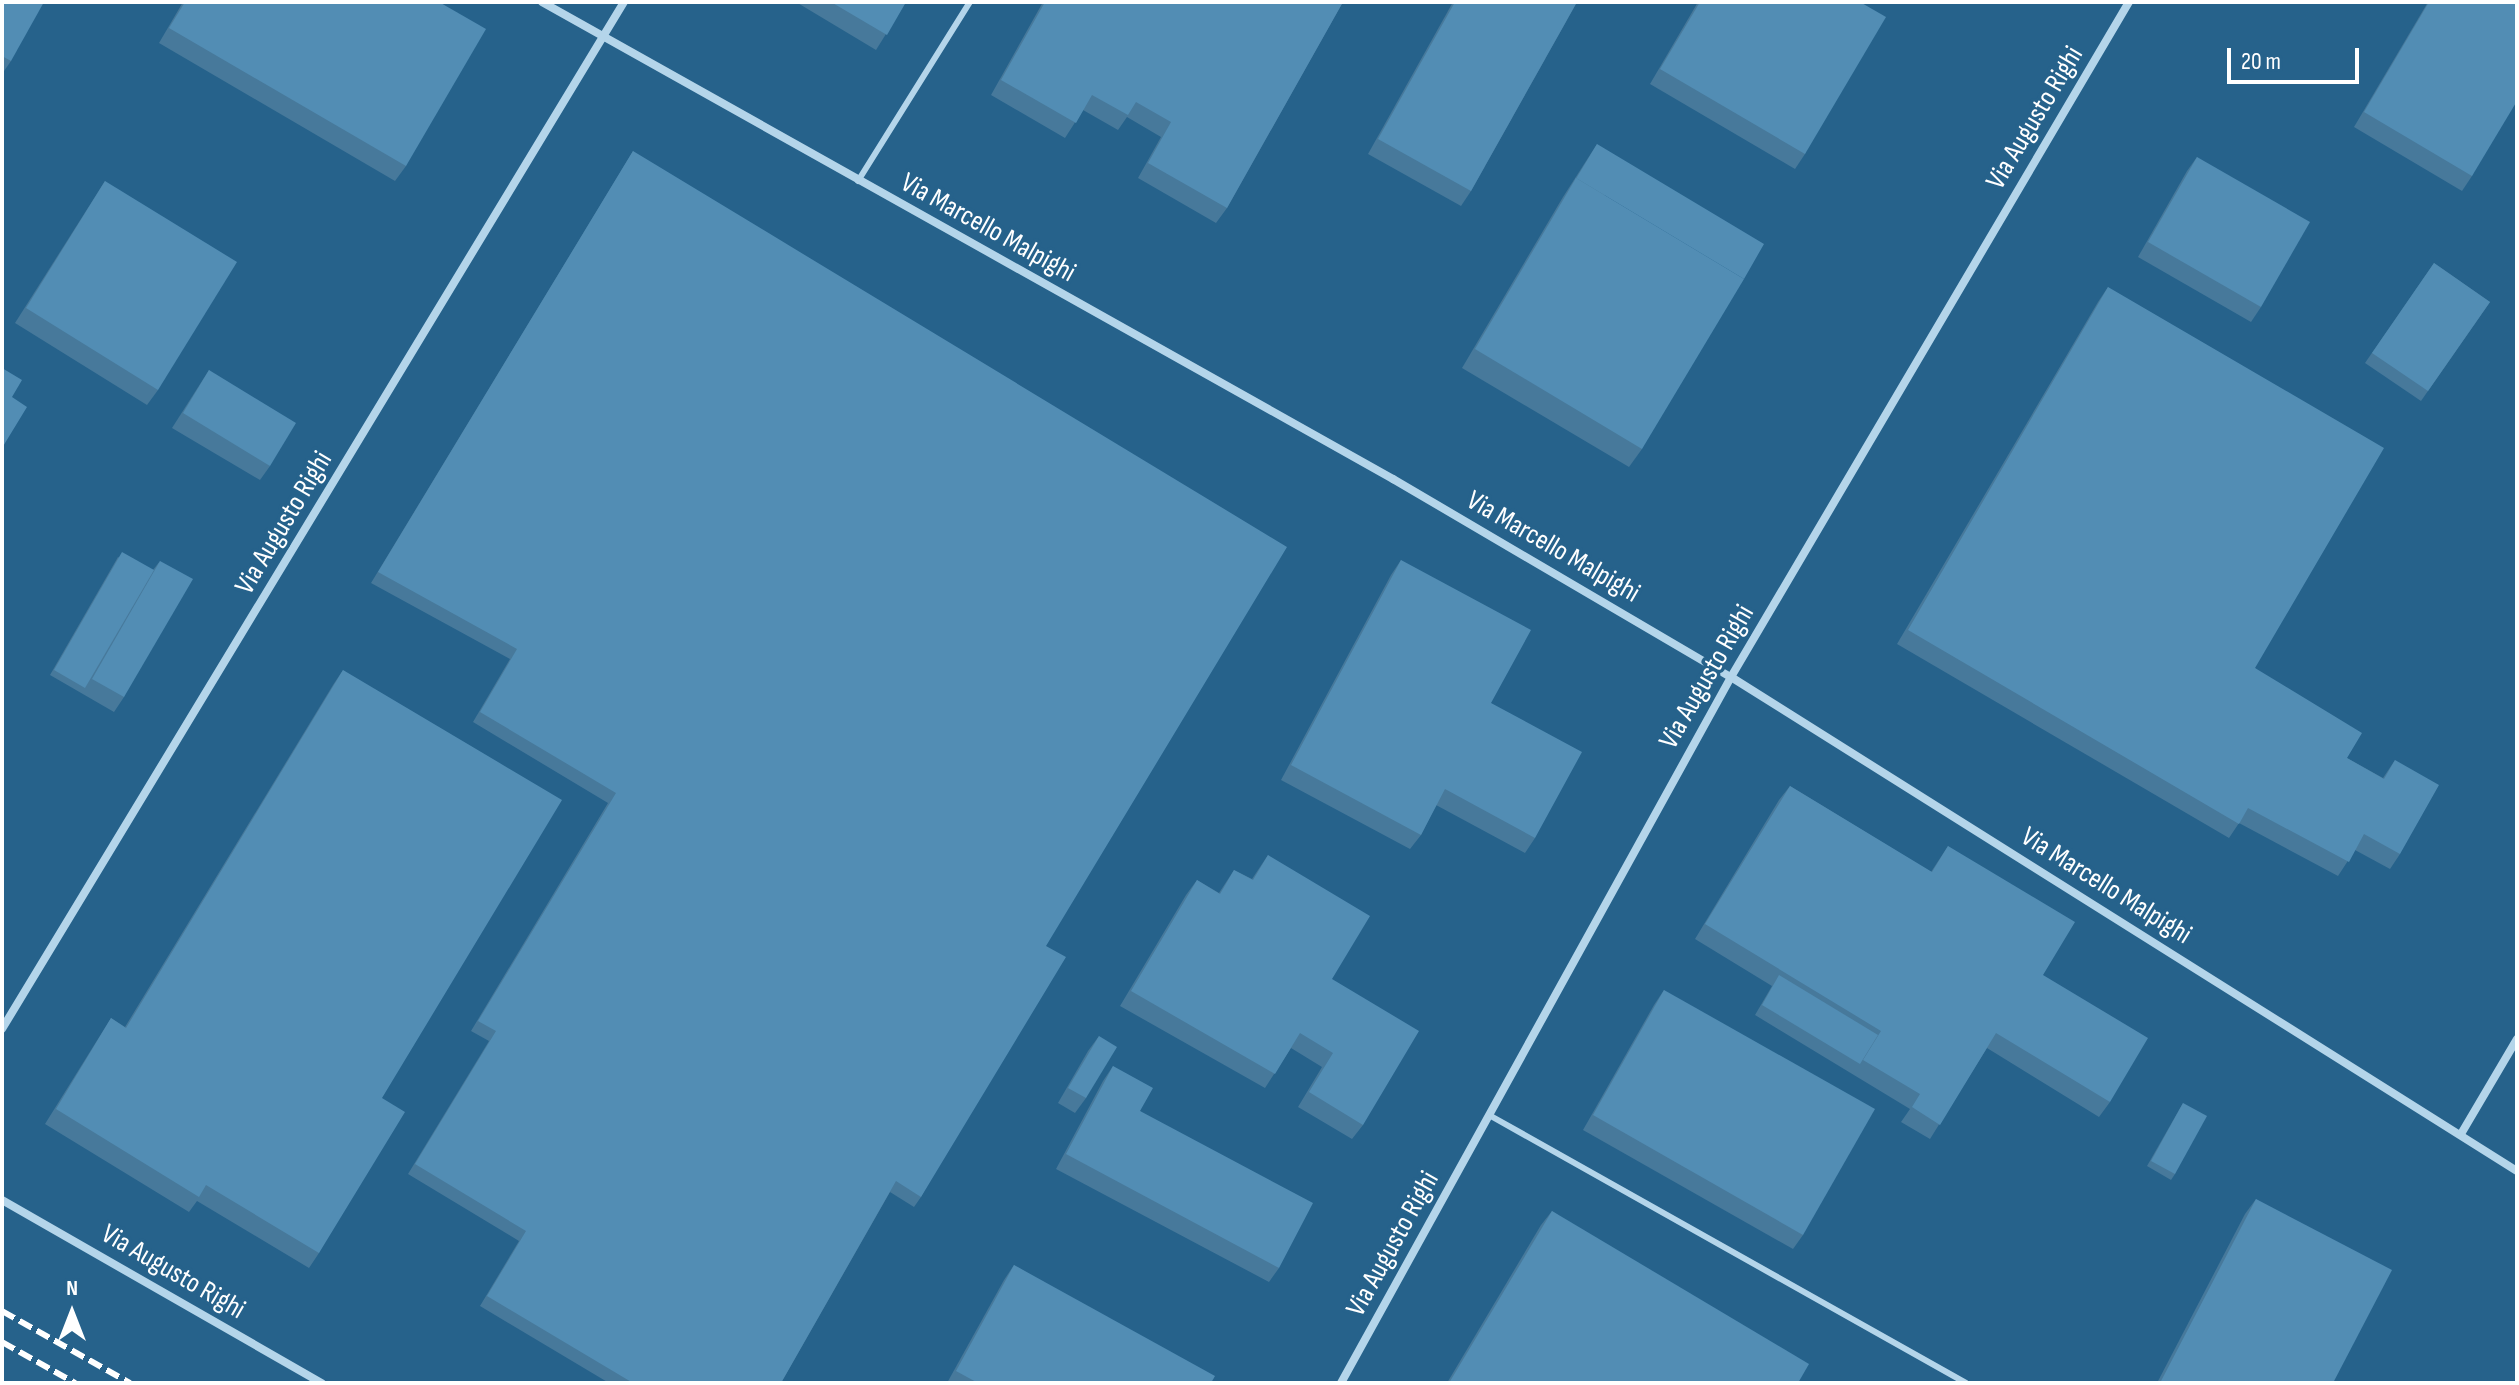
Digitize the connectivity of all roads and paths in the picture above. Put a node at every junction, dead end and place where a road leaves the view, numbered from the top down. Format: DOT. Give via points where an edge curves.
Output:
graph roads {
  1 [pos="542,2"];
  2 [pos="624,2"];
  3 [pos="970,2"];
  4 [pos="2129,2"];
  5 [pos="603,39"];
  6 [pos="858,181"];
  7 [pos="1731,677"];
  8 [pos="2,1029"];
  9 [pos="2517,1039"];
  10 [pos="1489,1115"];
  11 [pos="2461,1134"];
  12 [pos="2517,1171"];
  13 [pos="2,1200"];
  14 [pos="322,1383"];
  15 [pos="1341,1383"];
  16 [pos="1966,1383"];
  1 -- 5 [label="street, Via Marcello Malpighi"];
  2 -- 5 [label="street, Via Augusto Righi"];
  3 -- 6 [label="lane"];
  4 -- 7 [label="street, Via Augusto Righi"];
  5 -- 6 [label="street, Via Marcello Malpighi"];
  5 -- 8 [label="street, Via Augusto Righi"];
  6 -- 7 [label="street, Via Marcello Malpighi" via="1393,479"];
  7 -- 10 [label="street, Via Augusto Righi"];
  7 -- 11 [label="street, Via Marcello Malpighi"];
  9 -- 11 [label="street"];
  10 -- 15 [label="street, Via Augusto Righi"];
  10 -- 16 [label="lane"];
  11 -- 12 [label="street, Via Marcello Malpighi"];
  13 -- 14 [label="street, Via Augusto Righi"];
}
